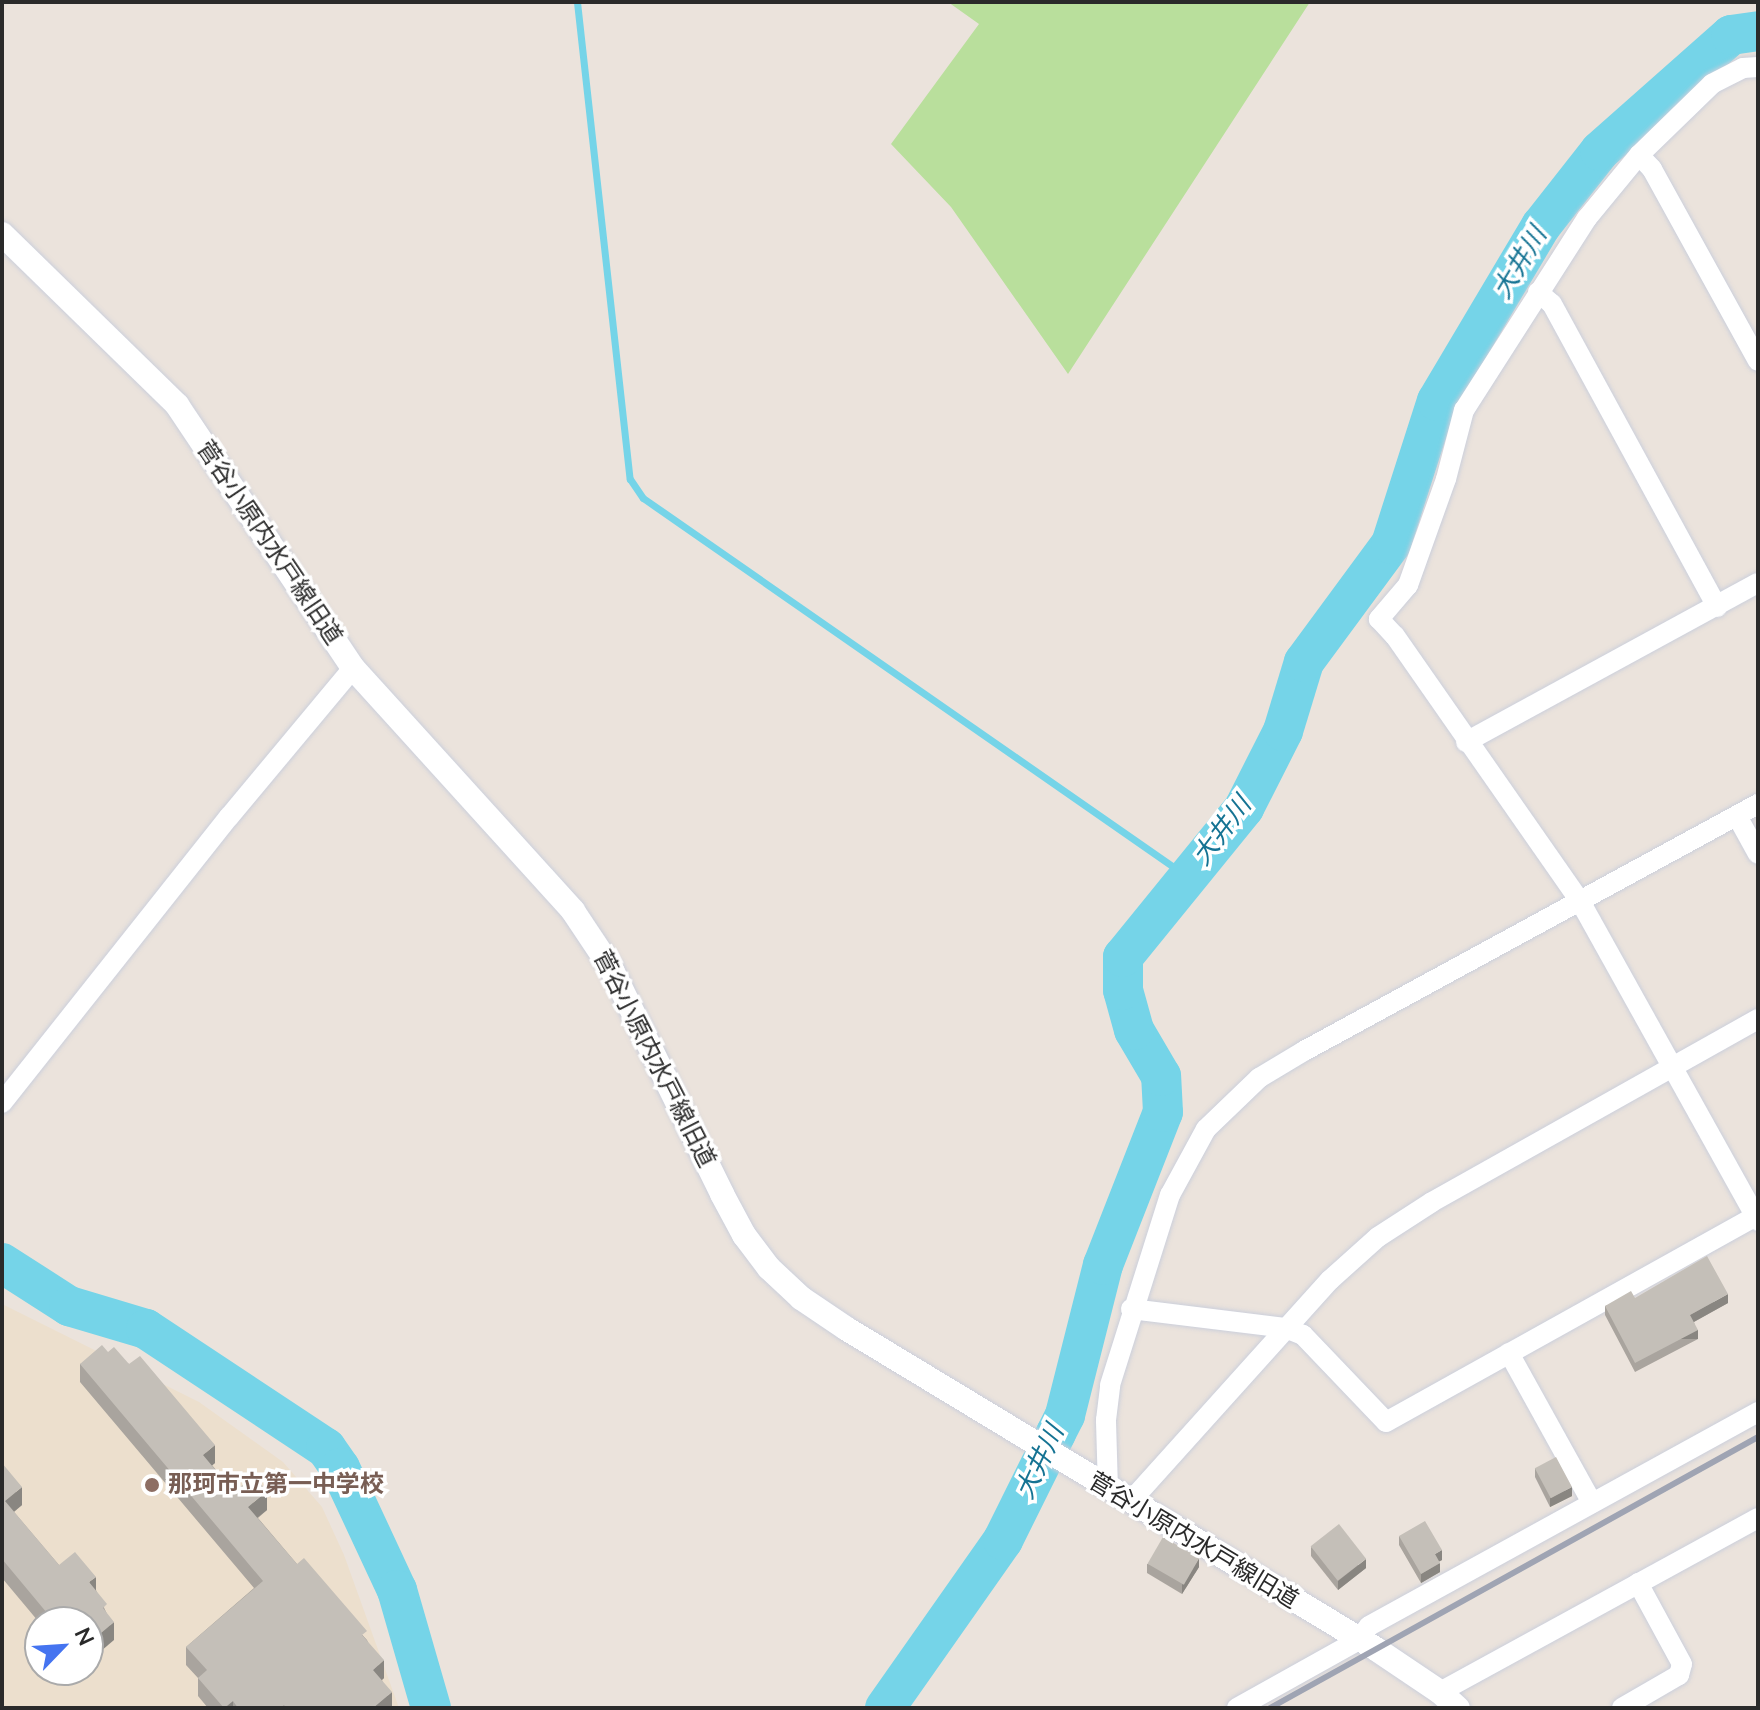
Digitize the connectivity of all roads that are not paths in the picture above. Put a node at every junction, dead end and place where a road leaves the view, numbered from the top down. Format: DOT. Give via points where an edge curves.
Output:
graph roads {
  1 [pos="1758,67"];
  2 [pos="1639,155"];
  3 [pos="2,234"];
  4 [pos="1538,292"];
  5 [pos="1758,361"];
  6 [pos="1758,583"];
  7 [pos="1717,607"];
  8 [pos="353,668"];
  9 [pos="1466,742"];
  10 [pos="1758,804"];
  11 [pos="1737,816"];
  12 [pos="1758,854"];
  13 [pos="1580,901"];
  14 [pos="1758,1019"];
  15 [pos="1672,1066"];
  16 [pos="2,1103"];
  17 [pos="1757,1217"];
  18 [pos="1131,1309"];
  19 [pos="1285,1328"];
  20 [pos="1509,1353"];
  21 [pos="1758,1412"];
  22 [pos="1108,1489"];
  23 [pos="1130,1502"];
  24 [pos="1592,1503"];
  25 [pos="1758,1518"];
  26 [pos="1638,1583"];
  27 [pos="1357,1641"];
  28 [pos="1449,1700"];
  29 [pos="1237,1708"];
  30 [pos="1622,1708"];
  1 -- 2 [label="street" via="1743,68 1712,84"];
  2 -- 4 [label="street" via="1587,218"];
  2 -- 5 [label="street" via="1652,169"];
  3 -- 8 [label="street, 菅谷小原内水戸線旧道" via="177,405"];
  4 -- 7 [label="street" via="1552,304"];
  4 -- 9 [label="street" via="1464,410 1408,585 1379,619"];
  6 -- 7 [label="street"];
  7 -- 9 [label="street"];
  8 -- 16 [label="street"];
  8 -- 22 [label="street, 菅谷小原内水戸線旧道" via="552,885 595,941 722,1194 769,1268 847,1329"];
  9 -- 13 [label="street"];
  10 -- 11 [label="street"];
  11 -- 12 [label="street"];
  11 -- 13 [label="street"];
  13 -- 15 [label="street"];
  13 -- 18 [label="street" via="1259,1078 1198,1142 1170,1195"];
  14 -- 15 [label="street"];
  15 -- 17 [label="street"];
  15 -- 19 [label="street" via="1378,1237"];
  17 -- 20 [label="street"];
  18 -- 19 [label="street"];
  18 -- 22 [label="street" via="1110,1385"];
  19 -- 20 [label="street" via="1303,1335 1386,1422"];
  19 -- 23 [label="street"];
  20 -- 24 [label="street"];
  21 -- 24 [label="street"];
  22 -- 23 [label="street, 菅谷小原内水戸線旧道"];
  23 -- 27 [label="street, 菅谷小原内水戸線旧道"];
  24 -- 27 [label="street" via="1369,1626"];
  25 -- 26 [label="street"];
  26 -- 28 [label="street"];
  26 -- 30 [label="street" via="1682,1664 1679,1675"];
  27 -- 28 [label="street, 菅谷小原内水戸線旧道"];
  27 -- 29 [label="street"];
}
